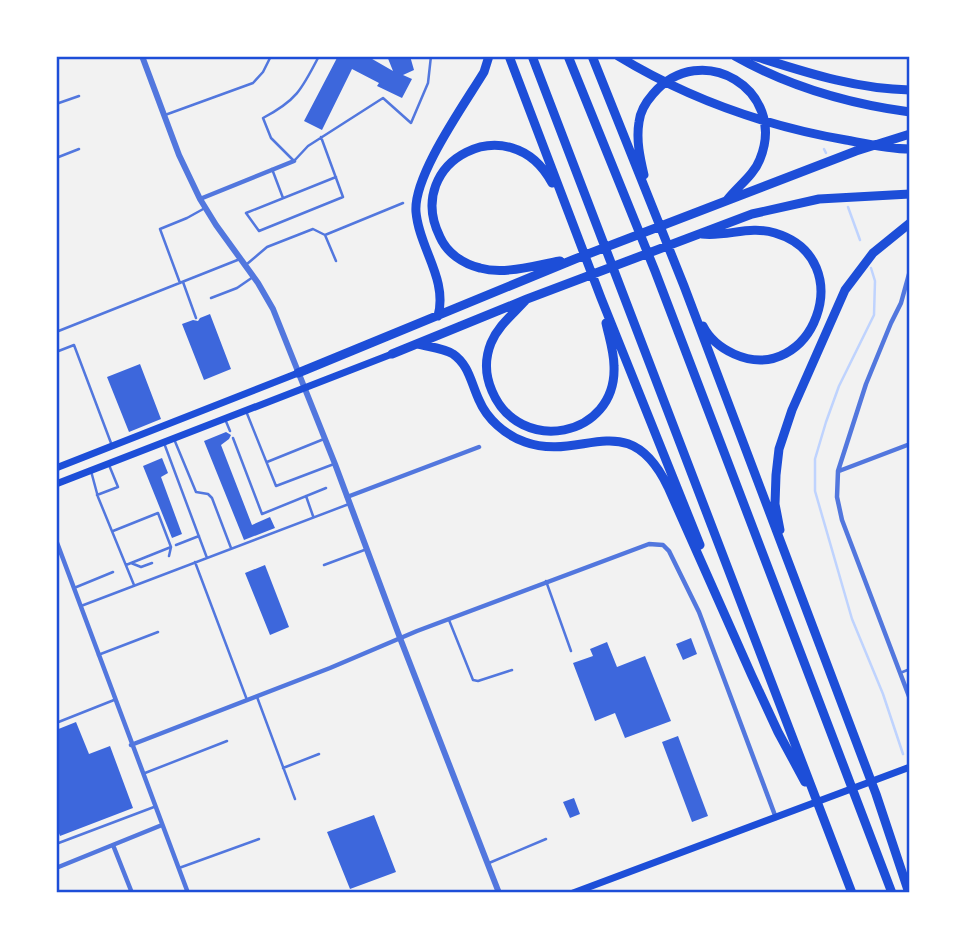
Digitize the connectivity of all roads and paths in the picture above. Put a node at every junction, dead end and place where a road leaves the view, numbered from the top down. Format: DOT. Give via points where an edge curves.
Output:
graph roads {
  1 [pos="142,56"];
  2 [pos="271,56"];
  3 [pos="319,56"];
  4 [pos="431,56"];
  5 [pos="489,56"];
  6 [pos="509,56"];
  7 [pos="532,56"];
  8 [pos="568,56"];
  9 [pos="592,56"];
  10 [pos="618,56"];
  11 [pos="735,56"];
  12 [pos="754,56"];
  13 [pos="910,90"];
  14 [pos="79,96"];
  15 [pos="56,104"];
  16 [pos="910,112"];
  17 [pos="164,115"];
  18 [pos="910,132"];
  19 [pos="321,138"];
  20 [pos="79,149"];
  21 [pos="910,149"];
  22 [pos="56,158"];
  23 [pos="294,161"];
  24 [pos="272,169"];
  25 [pos="336,177"];
  26 [pos="648,194"];
  27 [pos="910,194"];
  28 [pos="283,198"];
  29 [pos="200,199"];
  30 [pos="727,200"];
  31 [pos="403,203"];
  32 [pos="205,208"];
  33 [pos="567,209"];
  34 [pos="910,223"];
  35 [pos="696,234"];
  36 [pos="325,235"];
  37 [pos="575,258"];
  38 [pos="336,261"];
  39 [pos="242,263"];
  40 [pos="909,274"];
  41 [pos="253,277"];
  42 [pos="181,282"];
  43 [pos="684,286"];
  44 [pos="599,294"];
  45 [pos="211,298"];
  46 [pos="527,299"];
  47 [pos="438,316"];
  48 [pos="196,318"];
  49 [pos="56,332"];
  50 [pos="417,344"];
  51 [pos="56,352"];
  52 [pos="392,355"];
  53 [pos="299,373"];
  54 [pos="305,388"];
  55 [pos="246,411"];
  56 [pos="225,419"];
  57 [pos="230,431"];
  58 [pos="233,438"];
  59 [pos="174,439"];
  60 [pos="324,439"];
  61 [pos="164,443"];
  62 [pos="910,444"];
  63 [pos="113,446"];
  64 [pos="479,447"];
  65 [pos="267,462"];
  66 [pos="108,464"];
  67 [pos="335,464"];
  68 [pos="56,468"];
  69 [pos="90,471"];
  70 [pos="838,471"];
  71 [pos="56,484"];
  72 [pos="326,488"];
  73 [pos="97,495"];
  74 [pos="306,496"];
  75 [pos="348,500"];
  76 [pos="314,517"];
  77 [pos="113,531"];
  78 [pos="199,536"];
  79 [pos="56,540"];
  80 [pos="176,545"];
  81 [pos="171,547"];
  82 [pos="231,548"];
  83 [pos="367,549"];
  84 [pos="169,556"];
  85 [pos="207,558"];
  86 [pos="195,562"];
  87 [pos="131,563"];
  88 [pos="152,563"];
  89 [pos="126,565"];
  90 [pos="324,565"];
  91 [pos="113,572"];
  92 [pos="793,579"];
  93 [pos="546,582"];
  94 [pos="134,585"];
  95 [pos="74,588"];
  96 [pos="80,606"];
  97 [pos="724,609"];
  98 [pos="449,620"];
  99 [pos="158,632"];
  100 [pos="400,638"];
  101 [pos="571,651"];
  102 [pos="98,654"];
  103 [pos="910,669"];
  104 [pos="512,670"];
  105 [pos="900,673"];
  106 [pos="257,697"];
  107 [pos="910,699"];
  108 [pos="114,700"];
  109 [pos="248,700"];
  110 [pos="56,723"];
  111 [pos="227,741"];
  112 [pos="131,745"];
  113 [pos="319,754"];
  114 [pos="910,767"];
  115 [pos="283,768"];
  116 [pos="142,774"];
  117 [pos="812,790"];
  118 [pos="295,799"];
  119 [pos="155,807"];
  120 [pos="776,819"];
  121 [pos="162,825"];
  122 [pos="259,839"];
  123 [pos="546,839"];
  124 [pos="56,844"];
  125 [pos="113,845"];
  126 [pos="489,863"];
  127 [pos="179,868"];
  128 [pos="56,869"];
  129 [pos="132,893"];
  130 [pos="188,893"];
  131 [pos="499,893"];
  132 [pos="573,893"];
  133 [pos="852,893"];
  134 [pos="892,893"];
  135 [pos="909,893"];
  1 -- 17 [label="street"];
  2 -- 17 [label="lane" via="253,83"];
  3 -- 23 [label="lane" via="300,91 263,118 271,138"];
  4 -- 19 [label="lane" via="428,83 411,123 383,98"];
  5 -- 47 [label="highway" via="423,175 417,196 418,220 442,302"];
  6 -- 33 [label="highway"];
  7 -- 117 [label="highway"];
  8 -- 134 [label="highway" via="655,271"];
  9 -- 26 [label="highway"];
  10 -- 21 [label="highway" via="652,77 741,114 820,136"];
  11 -- 16 [label="highway" via="842,99"];
  12 -- 13 [label="highway" via="843,82"];
  14 -- 15 [label="lane"];
  17 -- 29 [label="street"];
  18 -- 30 [label="highway"];
  19 -- 23 [label="lane"];
  19 -- 25 [label="lane"];
  20 -- 22 [label="lane"];
  23 -- 24 [label="street"];
  24 -- 28 [label="lane"];
  24 -- 29 [label="street"];
  25 -- 28 [label="lane"];
  25 -- 28 [label="lane" via="343,197 259,231 246,213"];
  26 -- 30 [label="highway" via="638,137 642,110 668,80 704,70 729,76 747,88 766,127 757,165"];
  26 -- 43 [label="highway"];
  27 -- 35 [label="highway" via="791,204"];
  29 -- 32 [label="street"];
  30 -- 37 [label="highway"];
  31 -- 36 [label="lane"];
  32 -- 39 [label="street"];
  32 -- 42 [label="lane" via="160,229"];
  33 -- 37 [label="highway" via="538,162 514,147 479,146 449,163 436,183 433,217 443,243 454,256 482,269"];
  33 -- 44 [label="highway"];
  34 -- 92 [label="highway" via="873,253 845,290 779,449 775,503"];
  35 -- 43 [label="highway" via="758,230 789,239 813,261 821,305 812,329 794,347 776,356 750,358 713,339"];
  35 -- 46 [label="highway"];
  36 -- 38 [label="lane"];
  36 -- 39 [label="lane" via="310,230"];
  37 -- 47 [label="highway"];
  39 -- 41 [label="street"];
  39 -- 42 [label="lane"];
  40 -- 70 [label="street"];
  41 -- 45 [label="lane"];
  41 -- 53 [label="street" via="273,309"];
  42 -- 48 [label="lane"];
  42 -- 49 [label="lane"];
  43 -- 92 [label="highway"];
  44 -- 46 [label="highway" via="614,367 610,390 600,410 575,427 554,432 514,420 498,404 488,382 486,359 491,343 501,325"];
  44 -- 97 [label="highway"];
  46 -- 50 [label="highway"];
  47 -- 53 [label="highway"];
  50 -- 52 [label="highway"];
  50 -- 97 [label="highway" via="444,350 460,360 485,411 500,428 519,439 550,446 612,440 651,458"];
  51 -- 63 [label="lane" via="74,345"];
  52 -- 54 [label="main road"];
  53 -- 54 [label="street"];
  53 -- 63 [label="main road"];
  54 -- 55 [label="main road"];
  54 -- 60 [label="street"];
  55 -- 56 [label="main road"];
  55 -- 65 [label="lane"];
  56 -- 57 [label="lane"];
  56 -- 59 [label="main road"];
  58 -- 74 [label="lane" via="262,514"];
  59 -- 61 [label="main road"];
  59 -- 82 [label="lane" via="193,488 212,498"];
  60 -- 65 [label="lane"];
  60 -- 67 [label="street"];
  61 -- 66 [label="main road"];
  61 -- 78 [label="lane"];
  62 -- 70 [label="street"];
  63 -- 68 [label="main road"];
  64 -- 75 [label="street"];
  65 -- 67 [label="lane" via="276,486"];
  66 -- 69 [label="main road"];
  66 -- 73 [label="lane" via="118,487"];
  67 -- 75 [label="street"];
  69 -- 71 [label="main road"];
  69 -- 73 [label="lane"];
  70 -- 105 [label="street" via="842,520"];
  72 -- 74 [label="lane"];
  73 -- 77 [label="lane"];
  74 -- 76 [label="lane"];
  75 -- 76 [label="lane"];
  75 -- 83 [label="street"];
  76 -- 82 [label="lane"];
  77 -- 81 [label="lane" via="158,513"];
  77 -- 89 [label="lane"];
  78 -- 80 [label="lane"];
  78 -- 85 [label="lane"];
  79 -- 95 [label="street"];
  81 -- 84 [label="lane"];
  81 -- 87 [label="lane"];
  82 -- 85 [label="lane"];
  83 -- 90 [label="lane"];
  83 -- 100 [label="street"];
  85 -- 86 [label="lane"];
  86 -- 94 [label="lane"];
  86 -- 109 [label="lane"];
  87 -- 88 [label="lane" via="141,567"];
  87 -- 89 [label="lane"];
  89 -- 94 [label="lane"];
  91 -- 95 [label="lane"];
  92 -- 135 [label="highway"];
  93 -- 98 [label="street"];
  93 -- 101 [label="lane"];
  93 -- 120 [label="street" via="649,544 663,545 669,551 699,612"];
  94 -- 96 [label="lane"];
  95 -- 96 [label="street"];
  96 -- 102 [label="street"];
  97 -- 117 [label="highway" via="778,732"];
  98 -- 100 [label="street"];
  98 -- 104 [label="lane" via="473,680"];
  99 -- 102 [label="lane"];
  100 -- 106 [label="street"];
  100 -- 126 [label="street"];
  102 -- 108 [label="street"];
  103 -- 105 [label="lane"];
  105 -- 107 [label="street"];
  106 -- 109 [label="street"];
  106 -- 115 [label="lane"];
  108 -- 110 [label="lane"];
  108 -- 112 [label="street"];
  109 -- 112 [label="street"];
  111 -- 116 [label="lane"];
  112 -- 116 [label="street"];
  113 -- 115 [label="lane"];
  114 -- 120 [label="main road"];
  115 -- 118 [label="lane"];
  116 -- 119 [label="street"];
  117 -- 133 [label="highway"];
  119 -- 121 [label="street"];
  119 -- 124 [label="lane"];
  120 -- 132 [label="main road"];
  121 -- 125 [label="street"];
  121 -- 127 [label="street"];
  122 -- 127 [label="lane"];
  123 -- 126 [label="lane"];
  125 -- 128 [label="street"];
  125 -- 129 [label="street"];
  126 -- 131 [label="street"];
  127 -- 130 [label="street"];
}
